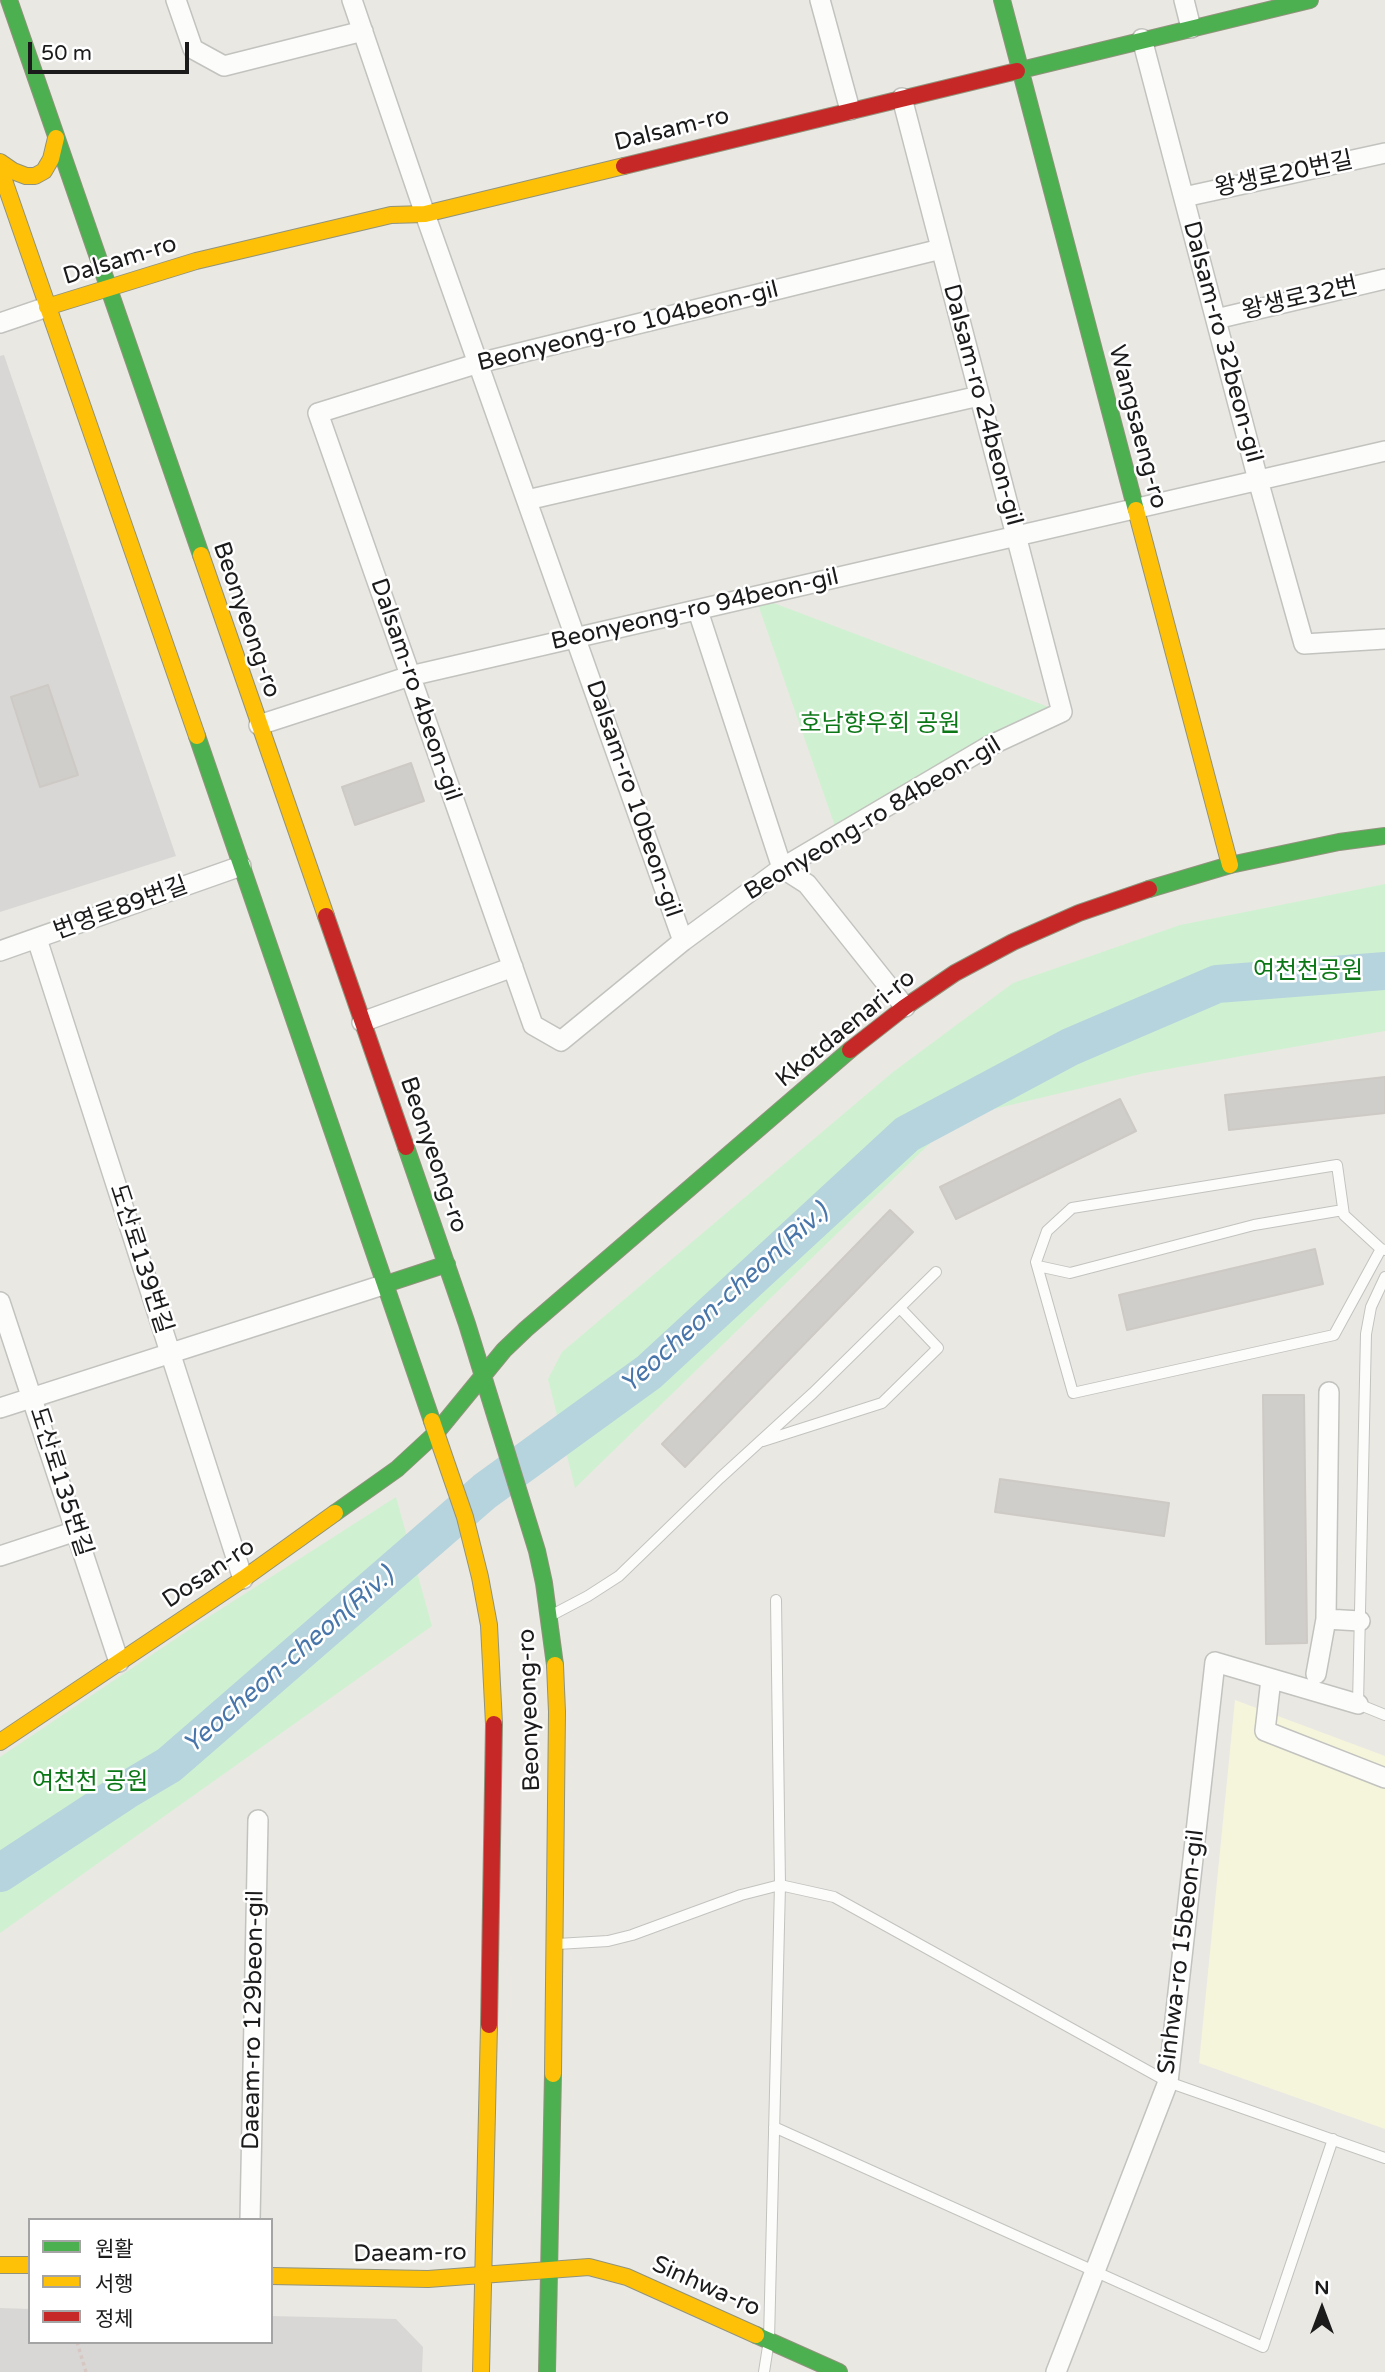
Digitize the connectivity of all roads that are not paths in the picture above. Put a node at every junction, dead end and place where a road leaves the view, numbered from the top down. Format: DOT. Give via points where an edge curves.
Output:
graph roads {
  1 [pos="9,0"];
  2 [pos="176,0"];
  3 [pos="352,0"];
  4 [pos="820,0"];
  5 [pos="1002,0"];
  6 [pos="1184,0"];
  7 [pos="1310,0"];
  8 [pos="1191,28"];
  9 [pos="363,31"];
  10 [pos="1142,39"];
  11 [pos="1020,69"];
  12 [pos="902,98"];
  13 [pos="850,110"];
  14 [pos="56,138"];
  15 [pos="1385,153"];
  16 [pos="0,162"];
  17 [pos="0,169"];
  18 [pos="1184,197"];
  19 [pos="425,214"];
  20 [pos="941,250"];
  21 [pos="1385,279"];
  22 [pos="107,287"];
  23 [pos="47,307"];
  24 [pos="1216,318"];
  25 [pos="0,323"];
  26 [pos="479,363"];
  27 [pos="979,396"];
  28 [pos="318,413"];
  29 [pos="1385,451"];
  30 [pos="1258,480"];
  31 [pos="527,500"];
  32 [pos="1135,509"];
  33 [pos="1015,536"];
  34 [pos="698,611"];
  35 [pos="576,637"];
  36 [pos="1385,639"];
  37 [pos="410,676"];
  38 [pos="1062,712"];
  39 [pos="259,726"];
  40 [pos="1385,836"];
  41 [pos="1230,865"];
  42 [pos="241,866"];
  43 [pos="782,868"];
  44 [pos="37,939"];
  45 [pos="683,941"];
  46 [pos="0,951"];
  47 [pos="513,967"];
  48 [pos="905,1007"];
  49 [pos="362,1022"];
  50 [pos="1343,1210"];
  51 [pos="1383,1249"];
  52 [pos="447,1264"];
  53 [pos="1038,1266"];
  54 [pos="936,1272"];
  55 [pos="1385,1277"];
  56 [pos="386,1284"];
  57 [pos="0,1301"];
  58 [pos="900,1308"];
  59 [pos="171,1354"];
  60 [pos="483,1375"];
  61 [pos="1329,1392"];
  62 [pos="33,1398"];
  63 [pos="0,1408"];
  64 [pos="436,1433"];
  65 [pos="758,1443"];
  66 [pos="76,1531"];
  67 [pos="0,1556"];
  68 [pos="243,1579"];
  69 [pos="776,1600"];
  70 [pos="549,1617"];
  71 [pos="1326,1619"];
  72 [pos="1360,1620"];
  73 [pos="119,1662"];
  74 [pos="1316,1674"];
  75 [pos="1271,1679"];
  76 [pos="1358,1704"];
  77 [pos="1385,1715"];
  78 [pos="0,1742"];
  79 [pos="1385,1778"];
  80 [pos="258,1820"];
  81 [pos="780,1885"];
  82 [pos="556,1944"];
  83 [pos="1168,2081"];
  84 [pos="774,2127"];
  85 [pos="1333,2140"];
  86 [pos="1385,2158"];
  87 [pos="250,2218"];
  88 [pos="0,2265"];
  89 [pos="28,2265"];
  90 [pos="548,2268"];
  91 [pos="1096,2271"];
  92 [pos="273,2276"];
  93 [pos="483,2276"];
  94 [pos="769,2340"];
  95 [pos="481,2372"];
  96 [pos="547,2372"];
  97 [pos="764,2372"];
  98 [pos="839,2372"];
  99 [pos="1056,2372"];
  1 -- 14 [label="main road, Beonyeong-ro"];
  2 -- 9 [label="street" via="193,49 223,66"];
  3 -- 9 [label="street, Dalsam-ro 10beon-gil"];
  4 -- 13 [label="street"];
  5 -- 11 [label="main road, Wangsaeng-ro"];
  6 -- 8 [label="street"];
  7 -- 8 [label="main road, Dalsam-ro"];
  8 -- 10 [label="main road, Dalsam-ro"];
  9 -- 19 [label="street, Dalsam-ro 10beon-gil"];
  10 -- 11 [label="main road, Dalsam-ro"];
  10 -- 18 [label="street, Dalsam-ro 32beon-gil"];
  11 -- 12 [label="main road, Dalsam-ro"];
  11 -- 32 [label="main road, Wangsaeng-ro"];
  12 -- 13 [label="main road, Dalsam-ro"];
  12 -- 20 [label="street, Dalsam-ro 24beon-gil"];
  13 -- 19 [label="main road, Dalsam-ro"];
  14 -- 16 [label="main road" via="44,172 35,176 13,172"];
  14 -- 22 [label="main road, Beonyeong-ro"];
  15 -- 18 [label="street, 왕생로20번길"];
  17 -- 23 [label="main road, Beonyeong-ro"];
  18 -- 24 [label="street, Dalsam-ro 32beon-gil"];
  19 -- 22 [label="main road, Dalsam-ro" via="391,215"];
  19 -- 26 [label="street, Dalsam-ro 10beon-gil"];
  20 -- 26 [label="street, Beonyeong-ro 104beon-gil"];
  20 -- 27 [label="street, Dalsam-ro 24beon-gil"];
  21 -- 24 [label="street, 왕생로32번"];
  22 -- 23 [label="main road, Dalsam-ro"];
  22 -- 39 [label="main road, Beonyeong-ro"];
  23 -- 25 [label="street"];
  23 -- 42 [label="main road, Beonyeong-ro"];
  24 -- 30 [label="street, Dalsam-ro 32beon-gil"];
  26 -- 28 [label="street, Beonyeong-ro 104beon-gil"];
  26 -- 31 [label="street, Dalsam-ro 10beon-gil"];
  27 -- 31 [label="street"];
  27 -- 33 [label="street, Dalsam-ro 24beon-gil"];
  28 -- 37 [label="street, Dalsam-ro 4beon-gil"];
  29 -- 30 [label="street, Beonyeong-ro 94beon-gil"];
  30 -- 32 [label="street, Beonyeong-ro 94beon-gil"];
  30 -- 36 [label="street, Dalsam-ro 32beon-gil" via="1304,643"];
  31 -- 35 [label="street, Dalsam-ro 10beon-gil"];
  32 -- 33 [label="street, Beonyeong-ro 94beon-gil"];
  32 -- 41 [label="main road, Wangsaeng-ro"];
  33 -- 34 [label="street, Beonyeong-ro 94beon-gil"];
  33 -- 38 [label="street, Dalsam-ro 24beon-gil"];
  34 -- 35 [label="street, Beonyeong-ro 94beon-gil"];
  34 -- 43 [label="street"];
  35 -- 37 [label="street, Beonyeong-ro 94beon-gil"];
  35 -- 45 [label="street, Dalsam-ro 10beon-gil"];
  37 -- 39 [label="street, Beonyeong-ro 94beon-gil"];
  37 -- 47 [label="street, Dalsam-ro 4beon-gil"];
  38 -- 43 [label="street, Beonyeong-ro 84beon-gil" via="989,746"];
  39 -- 49 [label="main road, Beonyeong-ro"];
  40 -- 41 [label="main road, Kkotdaenari-ro"];
  41 -- 48 [label="main road, Kkotdaenari-ro" via="1080,913 1013,942"];
  42 -- 44 [label="street, 번영로89번길"];
  42 -- 56 [label="main road, Beonyeong-ro"];
  43 -- 45 [label="street, Beonyeong-ro 84beon-gil"];
  43 -- 48 [label="street" via="807,884"];
  44 -- 46 [label="street, 번영로89번길"];
  44 -- 59 [label="street, 도산로139번길"];
  45 -- 47 [label="street, Beonyeong-ro 84beon-gil" via="561,1041 533,1025"];
  47 -- 49 [label="street"];
  48 -- 60 [label="main road, Kkotdaenari-ro" via="526,1329"];
  49 -- 52 [label="main road, Beonyeong-ro"];
  50 -- 51 [label="lane"];
  50 -- 53 [label="lane" via="1254,1226 1070,1273"];
  50 -- 53 [label="lane" via="1337,1165 1072,1208 1047,1231"];
  51 -- 53 [label="lane" via="1334,1335 1073,1393"];
  52 -- 56 [label="main road"];
  52 -- 60 [label="main road, Beonyeong-ro"];
  54 -- 58 [label="lane"];
  55 -- 72 [label="lane" via="1371,1307 1366,1334"];
  56 -- 59 [label="street"];
  56 -- 64 [label="main road, Beonyeong-ro"];
  57 -- 62 [label="street, 도산로135번길"];
  58 -- 65 [label="lane"];
  58 -- 65 [label="lane" via="938,1348 882,1403"];
  59 -- 62 [label="street"];
  59 -- 68 [label="street, 도산로139번길"];
  60 -- 64 [label="main road, Kkotdaenari-ro"];
  60 -- 70 [label="main road, Beonyeong-ro" via="537,1552"];
  61 -- 71 [label="street"];
  62 -- 63 [label="street"];
  62 -- 66 [label="street, 도산로135번길"];
  64 -- 68 [label="main road, Dosan-ro" via="397,1469"];
  64 -- 93 [label="main road, Beonyeong-ro" via="480,1577 489,1625 494,1713"];
  65 -- 70 [label="lane" via="619,1576"];
  66 -- 67 [label="street"];
  66 -- 73 [label="street, 도산로135번길"];
  68 -- 73 [label="main road, Dosan-ro"];
  69 -- 81 [label="lane"];
  70 -- 82 [label="main road, Beonyeong-ro" via="557,1712"];
  71 -- 72 [label="street"];
  71 -- 74 [label="street"];
  72 -- 76 [label="lane"];
  73 -- 78 [label="main road, Dosan-ro"];
  75 -- 76 [label="street"];
  75 -- 79 [label="street" via="1265,1731"];
  75 -- 83 [label="street, Sinhwa-ro 15beon-gil" via="1215,1662"];
  76 -- 77 [label="lane"];
  80 -- 87 [label="street, Daeam-ro 129beon-gil"];
  81 -- 82 [label="lane" via="632,1935"];
  81 -- 83 [label="lane" via="834,1897"];
  81 -- 84 [label="lane"];
  82 -- 90 [label="main road, Beonyeong-ro"];
  83 -- 85 [label="lane"];
  83 -- 91 [label="street, Sinhwa-ro 15beon-gil"];
  84 -- 91 [label="lane"];
  84 -- 94 [label="lane"];
  85 -- 86 [label="lane"];
  85 -- 91 [label="lane" via="1263,2347"];
  88 -- 89 [label="main road"];
  90 -- 93 [label="main road, Daeam-ro"];
  90 -- 94 [label="main road, Sinhwa-ro" via="589,2267 627,2277"];
  90 -- 96 [label="main road, Beonyeong-ro"];
  91 -- 99 [label="street, Sinhwa-ro 15beon-gil"];
  92 -- 93 [label="main road, Daeam-ro"];
  93 -- 95 [label="main road, Beonyeong-ro"];
  94 -- 97 [label="lane"];
  94 -- 98 [label="main road, Sinhwa-ro"];
}
